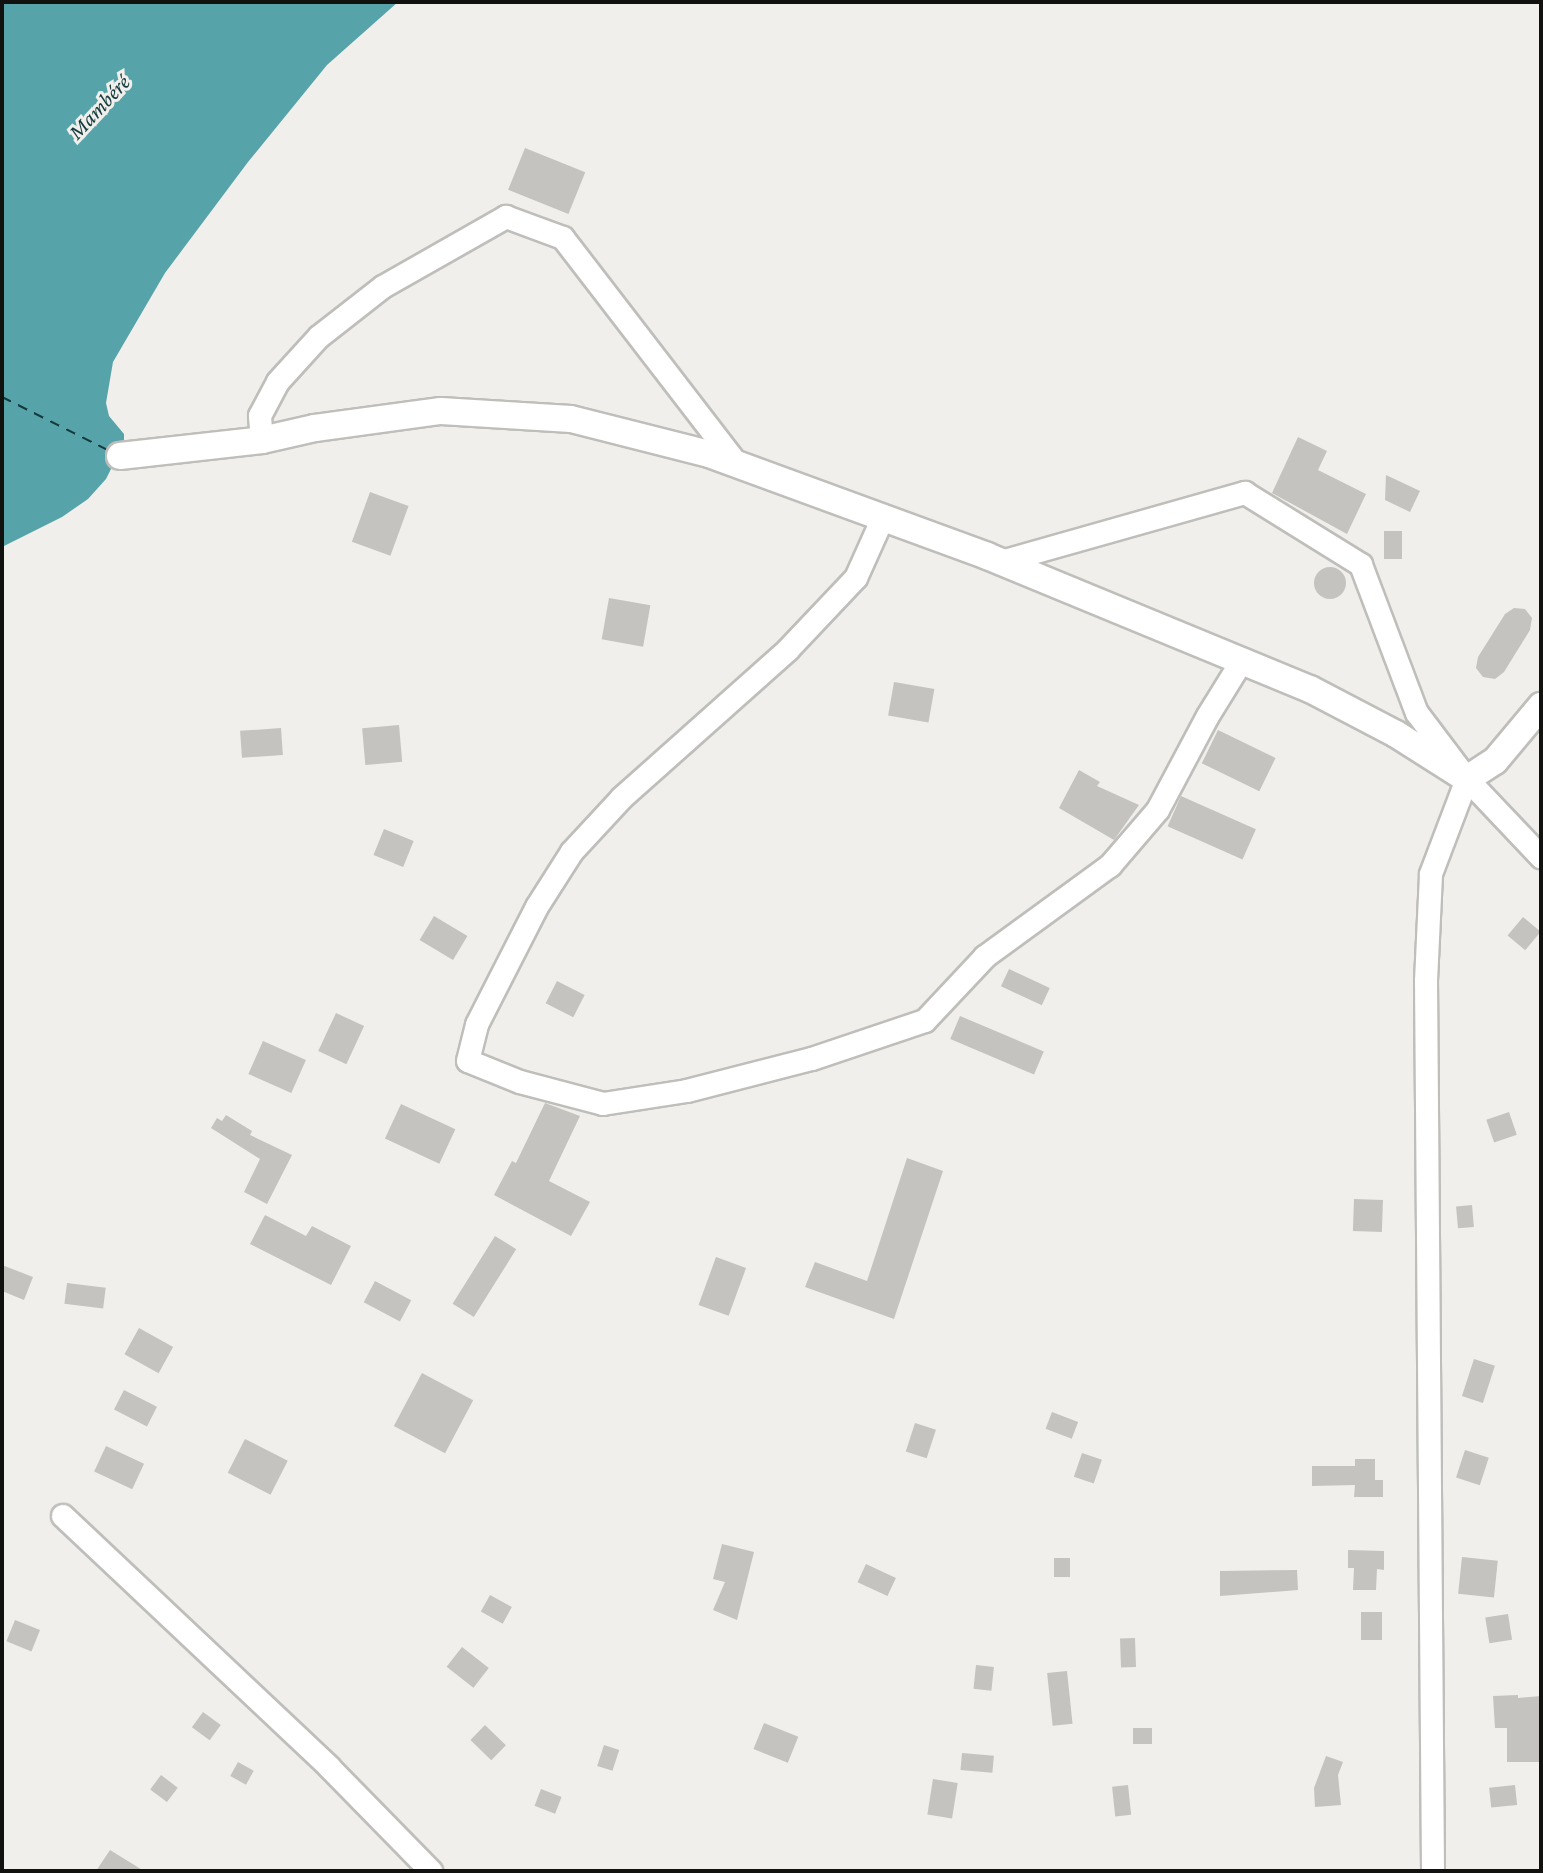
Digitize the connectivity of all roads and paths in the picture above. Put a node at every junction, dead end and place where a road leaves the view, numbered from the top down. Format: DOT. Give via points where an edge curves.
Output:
graph roads {
  1 [pos="262,440"];
  2 [pos="120,456"];
  3 [pos="738,465"];
  4 [pos="883,518"];
  5 [pos="1001,562"];
  6 [pos="1242,661"];
  7 [pos="1541,706"];
  8 [pos="1467,779"];
  9 [pos="1541,857"];
  10 [pos="63,1516"];
  11 [pos="431,1871"];
  12 [pos="1433,1871"];
  1 -- 2 [label="main road"];
  1 -- 3 [label="main road" via="441,411 571,419"];
  1 -- 3 [label="street" via="260,416 278,382 319,337 383,287 506,217 563,238"];
  3 -- 4 [label="main road"];
  4 -- 5 [label="main road"];
  4 -- 6 [label="street" via="856,578 788,650 622,798 572,852 537,907 477,1025 468,1061 520,1082 603,1104 687,1091 798,1063 925,1021 985,957 1110,866 1158,810"];
  5 -- 6 [label="main road"];
  5 -- 8 [label="street" via="1245,493 1361,565 1417,713"];
  6 -- 8 [label="main road" via="1396,734"];
  7 -- 8 [label="main road" via="1495,761"];
  8 -- 9 [label="street"];
  8 -- 12 [label="street" via="1431,874 1426,981"];
  10 -- 11 [label="street"];
}
